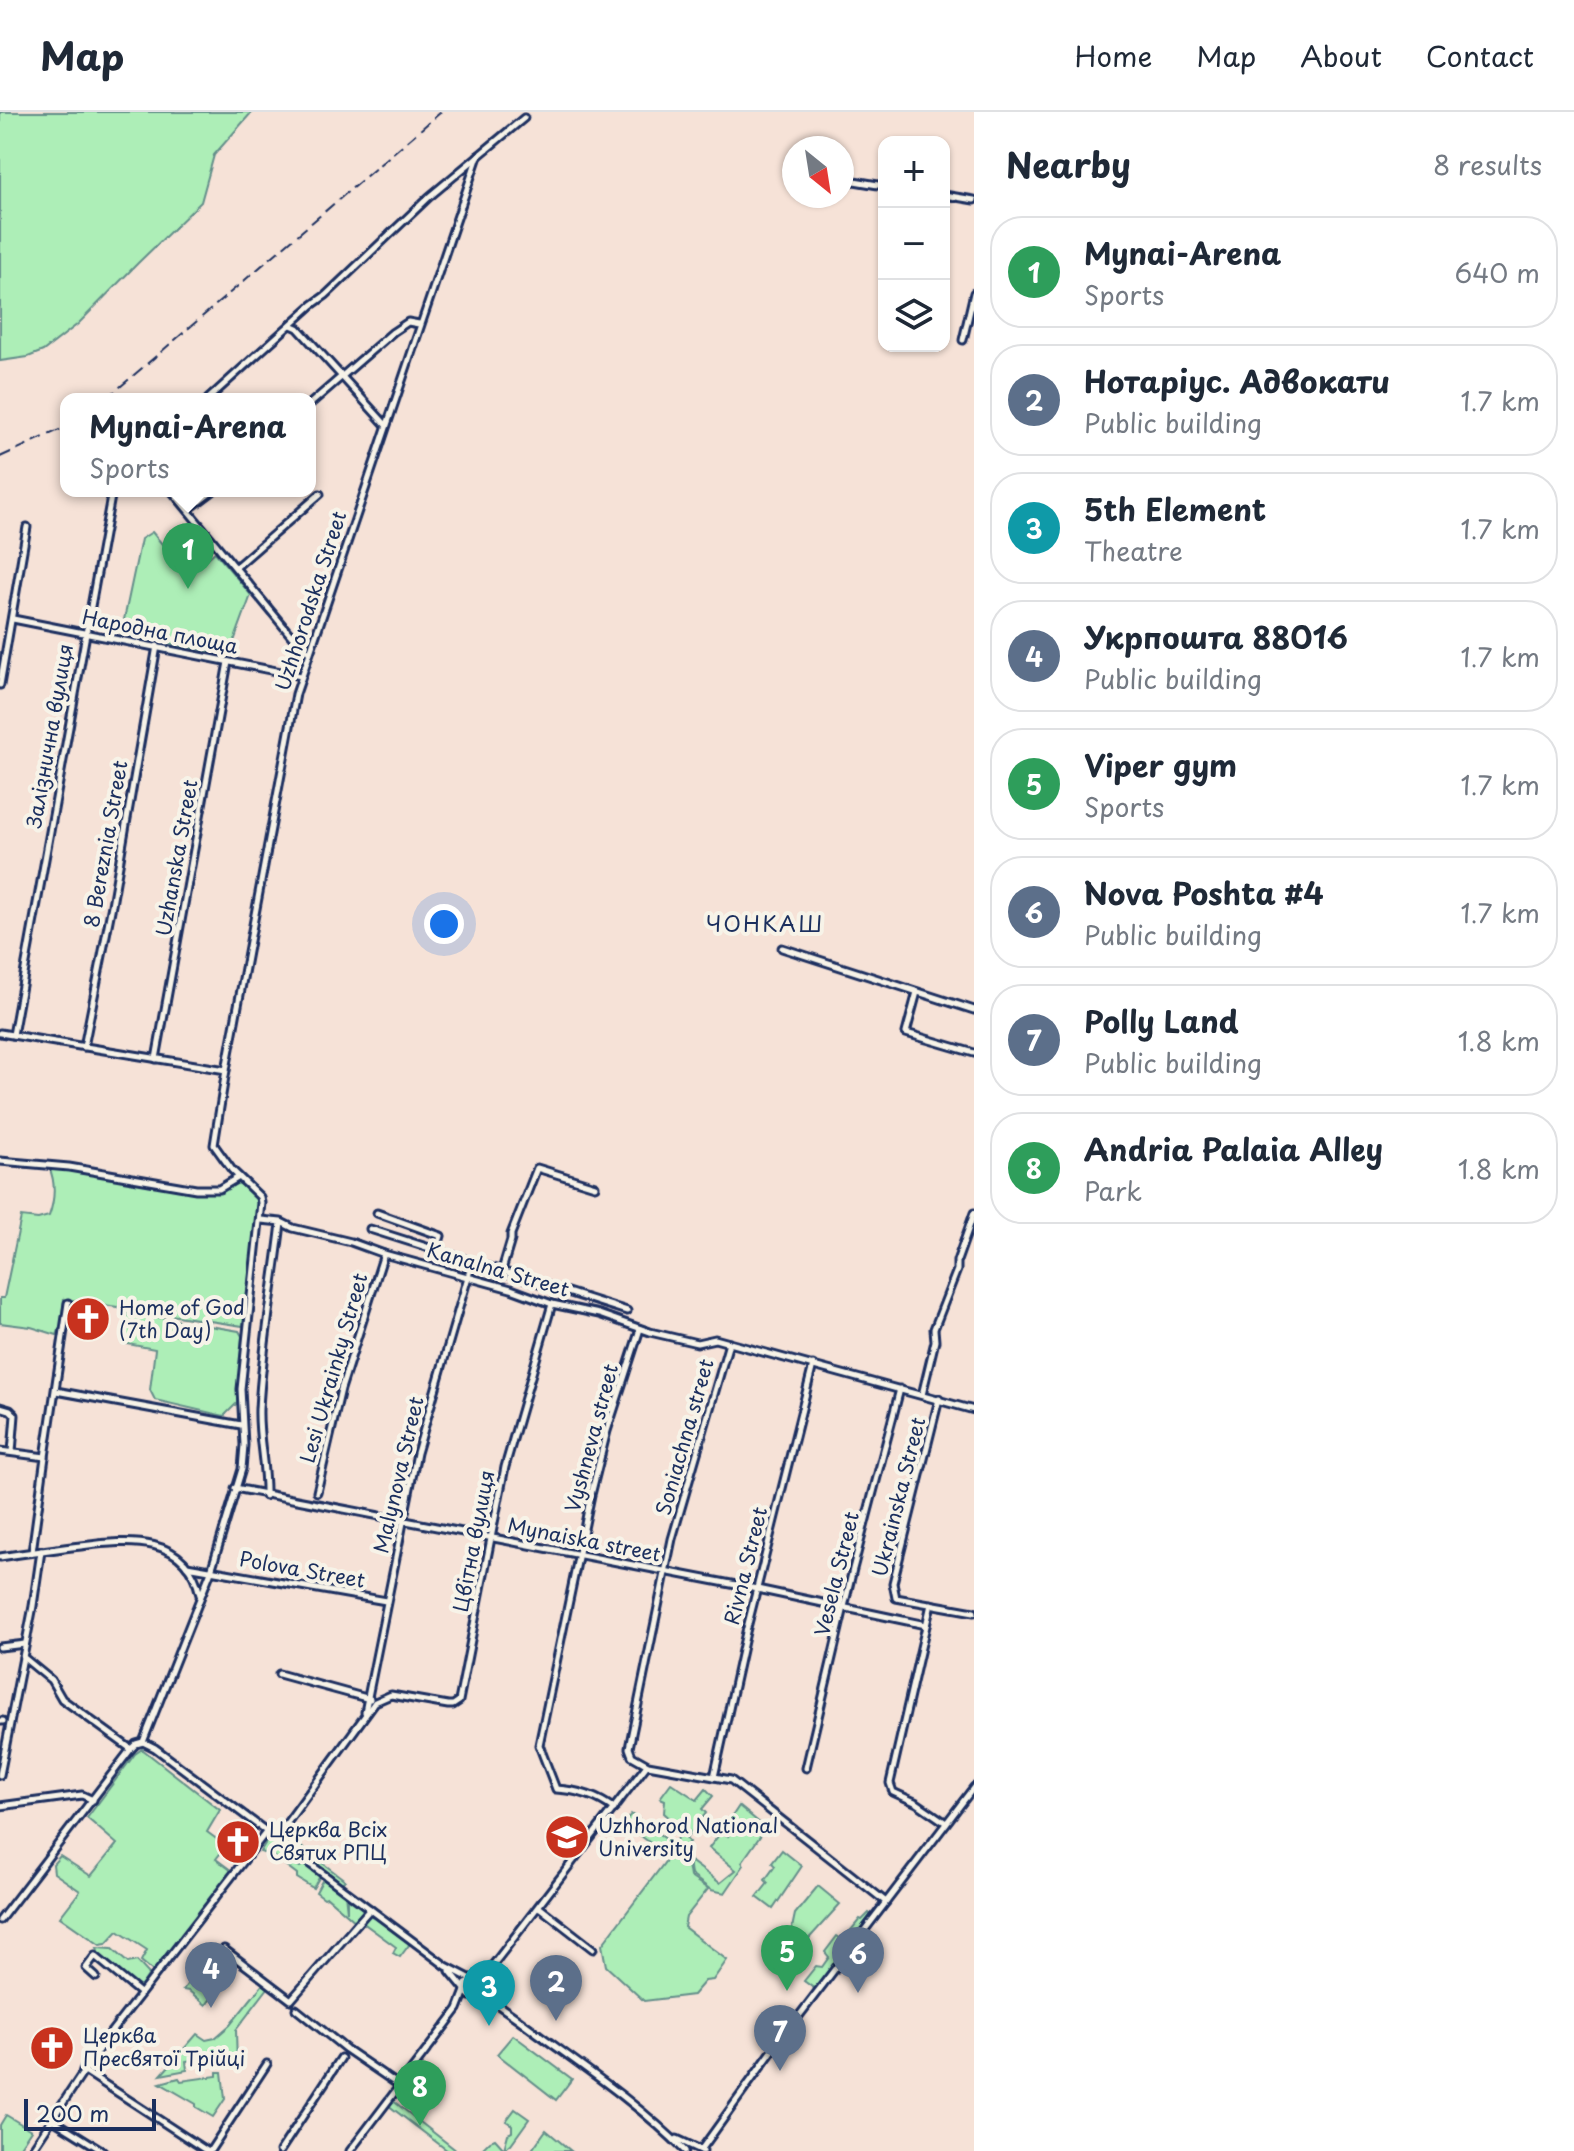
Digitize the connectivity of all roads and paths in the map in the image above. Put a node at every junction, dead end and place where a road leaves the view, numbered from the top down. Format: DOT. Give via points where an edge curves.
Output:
graph roads {
  1 [pos="524,118"];
  2 [pos="478,156"];
  3 [pos="854,181"];
  4 [pos="878,185"];
  5 [pos="950,196"];
  6 [pos="974,200"];
  7 [pos="974,293"];
  8 [pos="419,324"];
  9 [pos="291,325"];
  10 [pos="963,340"];
  11 [pos="341,378"];
  12 [pos="215,393"];
  13 [pos="316,399"];
  14 [pos="385,424"];
  15 [pos="320,494"];
  16 [pos="111,497"];
  17 [pos="178,497"];
  18 [pos="205,497"];
  19 [pos="189,509"];
  20 [pos="27,527"];
  21 [pos="236,567"];
  22 [pos="13,619"];
  23 [pos="85,633"];
  24 [pos="157,646"];
  25 [pos="309,652"];
  26 [pos="228,662"];
  27 [pos="301,676"];
  28 [pos="0,685"];
  29 [pos="782,948"];
  30 [pos="917,992"];
  31 [pos="974,1010"];
  32 [pos="0,1033"];
  33 [pos="13,1035"];
  34 [pos="84,1047"];
  35 [pos="974,1053"];
  36 [pos="156,1059"];
  37 [pos="226,1070"];
  38 [pos="0,1161"];
  39 [pos="239,1177"];
  40 [pos="595,1186"];
  41 [pos="377,1213"];
  42 [pos="974,1213"];
  43 [pos="261,1220"];
  44 [pos="281,1222"];
  45 [pos="370,1229"];
  46 [pos="436,1251"];
  47 [pos="384,1254"];
  48 [pos="472,1263"];
  49 [pos="502,1270"];
  50 [pos="469,1278"];
  51 [pos="68,1303"];
  52 [pos="552,1304"];
  53 [pos="627,1311"];
  54 [pos="640,1329"];
  55 [pos="729,1343"];
  56 [pos="813,1365"];
  57 [pos="900,1389"];
  58 [pos="56,1391"];
  59 [pos="922,1395"];
  60 [pos="939,1399"];
  61 [pos="0,1407"];
  62 [pos="974,1410"];
  63 [pos="241,1425"];
  64 [pos="0,1451"];
  65 [pos="12,1452"];
  66 [pos="45,1457"];
  67 [pos="235,1488"];
  68 [pos="317,1492"];
  69 [pos="265,1496"];
  70 [pos="404,1522"];
  71 [pos="491,1539"];
  72 [pos="41,1551"];
  73 [pos="32,1552"];
  74 [pos="579,1556"];
  75 [pos="0,1557"];
  76 [pos="187,1566"];
  77 [pos="211,1571"];
  78 [pos="667,1573"];
  79 [pos="757,1589"];
  80 [pos="200,1597"];
  81 [pos="386,1601"];
  82 [pos="931,1604"];
  83 [pos="845,1607"];
  84 [pos="974,1612"];
  85 [pos="926,1625"];
  86 [pos="25,1644"];
  87 [pos="0,1647"];
  88 [pos="23,1657"];
  89 [pos="279,1674"];
  90 [pos="368,1698"];
  91 [pos="375,1702"];
  92 [pos="364,1717"];
  93 [pos="143,1742"];
  94 [pos="131,1749"];
  95 [pos="648,1765"];
  96 [pos="806,1768"];
  97 [pos="0,1775"];
  98 [pos="714,1777"];
  99 [pos="974,1787"];
  100 [pos="93,1800"];
  101 [pos="0,1806"];
  102 [pos="614,1809"];
  103 [pos="946,1823"];
  104 [pos="267,1831"];
  105 [pos="276,1838"];
  106 [pos="886,1902"];
  107 [pos="539,1907"];
  108 [pos="370,1909"];
  109 [pos="0,1920"];
  110 [pos="224,1949"];
  111 [pos="593,1949"];
  112 [pos="448,1968"];
  113 [pos="96,1977"];
  114 [pos="478,1984"];
  115 [pos="465,1990"];
  116 [pos="140,1993"];
  117 [pos="474,1997"];
  118 [pos="498,2005"];
  119 [pos="296,2009"];
  120 [pos="458,2009"];
  121 [pos="341,2058"];
  122 [pos="267,2064"];
  123 [pos="83,2070"];
  124 [pos="400,2086"];
  125 [pos="50,2118"];
  126 [pos="672,2137"];
  127 [pos="697,2150"];
  128 [pos="31,2151"];
  129 [pos="103,2151"];
  130 [pos="209,2151"];
  131 [pos="280,2151"];
  132 [pos="350,2151"];
  133 [pos="685,2151"];
  1 -- 2 [label="street"];
  2 -- 8 [label="street, Uzhhorodska Street"];
  2 -- 9 [label="street"];
  3 -- 4 [label="street"];
  5 -- 6 [label="street"];
  7 -- 10 [label="street"];
  8 -- 11 [label="street" via="408,322"];
  8 -- 14 [label="street, Uzhhorodska Street"];
  9 -- 11 [label="street"];
  9 -- 12 [label="street"];
  11 -- 13 [label="street"];
  11 -- 14 [label="street"];
  14 -- 25 [label="street, Uzhhorodska Street"];
  15 -- 21 [label="street"];
  16 -- 23 [label="street, Залізнична вулиця"];
  17 -- 19 [label="street"];
  18 -- 19 [label="street"];
  19 -- 21 [label="street"];
  20 -- 22 [label="street"];
  21 -- 25 [label="street"];
  22 -- 23 [label="street, Народна площа"];
  22 -- 28 [label="street"];
  23 -- 24 [label="street, Народна площа"];
  23 -- 33 [label="street, Залізнична вулиця"];
  24 -- 26 [label="street, Народна площа"];
  24 -- 34 [label="street, 8 Bereznia Street"];
  25 -- 27 [label="street, Uzhhorodska Street"];
  26 -- 27 [label="street, Народна площа"];
  26 -- 36 [label="street, Uzhanska Street"];
  27 -- 37 [label="street, Uzhhorodska Street"];
  29 -- 30 [label="street"];
  30 -- 31 [label="street"];
  30 -- 35 [label="street" via="906,1033"];
  32 -- 33 [label="street"];
  33 -- 34 [label="street"];
  34 -- 36 [label="street"];
  36 -- 37 [label="street"];
  37 -- 39 [label="street, Uzhhorodska Street" via="214,1145"];
  38 -- 39 [label="street" via="196,1189 219,1189"];
  39 -- 43 [label="street, Uzhhorodska Street" via="260,1197"];
  40 -- 49 [label="street" via="537,1168"];
  41 -- 46 [label="street" via="441,1236"];
  42 -- 59 [label="street" via="934,1329"];
  43 -- 44 [label="street, Kanalna Street"];
  43 -- 63 [label="street" via="245,1337"];
  44 -- 47 [label="street, Kanalna Street"];
  44 -- 69 [label="street" via="261,1387"];
  45 -- 46 [label="street"];
  46 -- 48 [label="street"];
  47 -- 50 [label="street, Kanalna Street"];
  47 -- 68 [label="street, Lesi Ukrainky Street" via="341,1389"];
  48 -- 49 [label="street"];
  48 -- 50 [label="street, Malynova Street"];
  49 -- 53 [label="street"];
  50 -- 52 [label="street, Kanalna Street"];
  50 -- 70 [label="street, Malynova Street" via="417,1453"];
  51 -- 58 [label="street"];
  52 -- 54 [label="street, Kanalna Street"];
  52 -- 71 [label="street, Цвітна вулиця" via="505,1467"];
  54 -- 55 [label="street, Kanalna Street" via="690,1342"];
  54 -- 74 [label="street, Vyshneva street" via="607,1431"];
  55 -- 56 [label="street, Kanalna Street"];
  55 -- 78 [label="street, Soniachna street" via="672,1539"];
  56 -- 57 [label="street, Kanalna Street"];
  56 -- 79 [label="street, Rivna Street"];
  57 -- 59 [label="street, Kanalna Street"];
  57 -- 83 [label="street, Vesela Street"];
  58 -- 63 [label="street"];
  58 -- 66 [label="street"];
  59 -- 60 [label="street, Kanalna Street"];
  60 -- 62 [label="street, Kanalna Street"];
  60 -- 82 [label="street, Ukrainska Street" via="893,1583 896,1598"];
  61 -- 65 [label="street" via="15,1415"];
  63 -- 67 [label="street" via="243,1461"];
  64 -- 65 [label="street"];
  65 -- 66 [label="street"];
  66 -- 73 [label="street"];
  67 -- 69 [label="street, Mynaiska street"];
  67 -- 77 [label="street"];
  69 -- 70 [label="street, Mynaiska street"];
  70 -- 71 [label="street, Mynaiska street"];
  70 -- 81 [label="street, Malynova Street"];
  71 -- 74 [label="street, Mynaiska street"];
  71 -- 91 [label="street, Цвітна вулиця" via="459,1701 448,1705 391,1695"];
  72 -- 73 [label="street, Polova Street"];
  72 -- 76 [label="street, Polova Street" via="133,1541 161,1547"];
  72 -- 86 [label="street"];
  73 -- 75 [label="street, Polova Street"];
  74 -- 78 [label="street, Mynaiska street"];
  74 -- 102 [label="street, Vyshneva street" via="539,1745 556,1789 582,1792"];
  76 -- 77 [label="street, Polova Street"];
  76 -- 80 [label="street"];
  77 -- 80 [label="street"];
  77 -- 81 [label="street, Polova Street"];
  78 -- 79 [label="street, Mynaiska street"];
  78 -- 95 [label="street, Soniachna street" via="629,1748"];
  79 -- 83 [label="street, Mynaiska street"];
  79 -- 98 [label="street, Rivna Street"];
  80 -- 93 [label="street"];
  81 -- 90 [label="street, Malynova Street"];
  82 -- 84 [label="street"];
  82 -- 85 [label="street"];
  83 -- 85 [label="street, Mynaiska street"];
  83 -- 96 [label="street, Vesela Street"];
  85 -- 103 [label="street" via="890,1783 893,1792"];
  86 -- 87 [label="street"];
  86 -- 88 [label="street"];
  88 -- 94 [label="street" via="51,1680 62,1699"];
  88 -- 97 [label="street"];
  89 -- 90 [label="street"];
  90 -- 91 [label="street"];
  90 -- 92 [label="street, Malynova Street"];
  91 -- 92 [label="street"];
  92 -- 105 [label="street"];
  93 -- 94 [label="street"];
  93 -- 104 [label="street"];
  94 -- 100 [label="street"];
  95 -- 98 [label="street"];
  95 -- 102 [label="street"];
  98 -- 106 [label="street" via="731,1780"];
  99 -- 103 [label="street"];
  100 -- 101 [label="street" via="82,1795"];
  100 -- 109 [label="street"];
  102 -- 107 [label="street"];
  103 -- 106 [label="street"];
  104 -- 105 [label="street"];
  104 -- 116 [label="street"];
  105 -- 108 [label="street"];
  106 -- 127 [label="street"];
  107 -- 111 [label="street"];
  107 -- 114 [label="street"];
  108 -- 110 [label="street" via="291,2000"];
  108 -- 112 [label="street"];
  112 -- 114 [label="street"];
  112 -- 115 [label="street"];
  113 -- 116 [label="street" via="86,1968 95,1956"];
  114 -- 115 [label="street" via="468,1982"];
  114 -- 117 [label="street" via="480,1993"];
  114 -- 118 [label="street"];
  115 -- 117 [label="street"];
  115 -- 120 [label="street"];
  116 -- 123 [label="street"];
  117 -- 118 [label="street"];
  117 -- 120 [label="street"];
  118 -- 126 [label="street"];
  119 -- 124 [label="street"];
  120 -- 124 [label="street"];
  121 -- 131 [label="street"];
  122 -- 130 [label="street"];
  123 -- 125 [label="street"];
  123 -- 130 [label="street"];
  124 -- 132 [label="street"];
  125 -- 128 [label="street"];
  125 -- 129 [label="street"];
  126 -- 127 [label="street"];
  126 -- 133 [label="street"];
}
